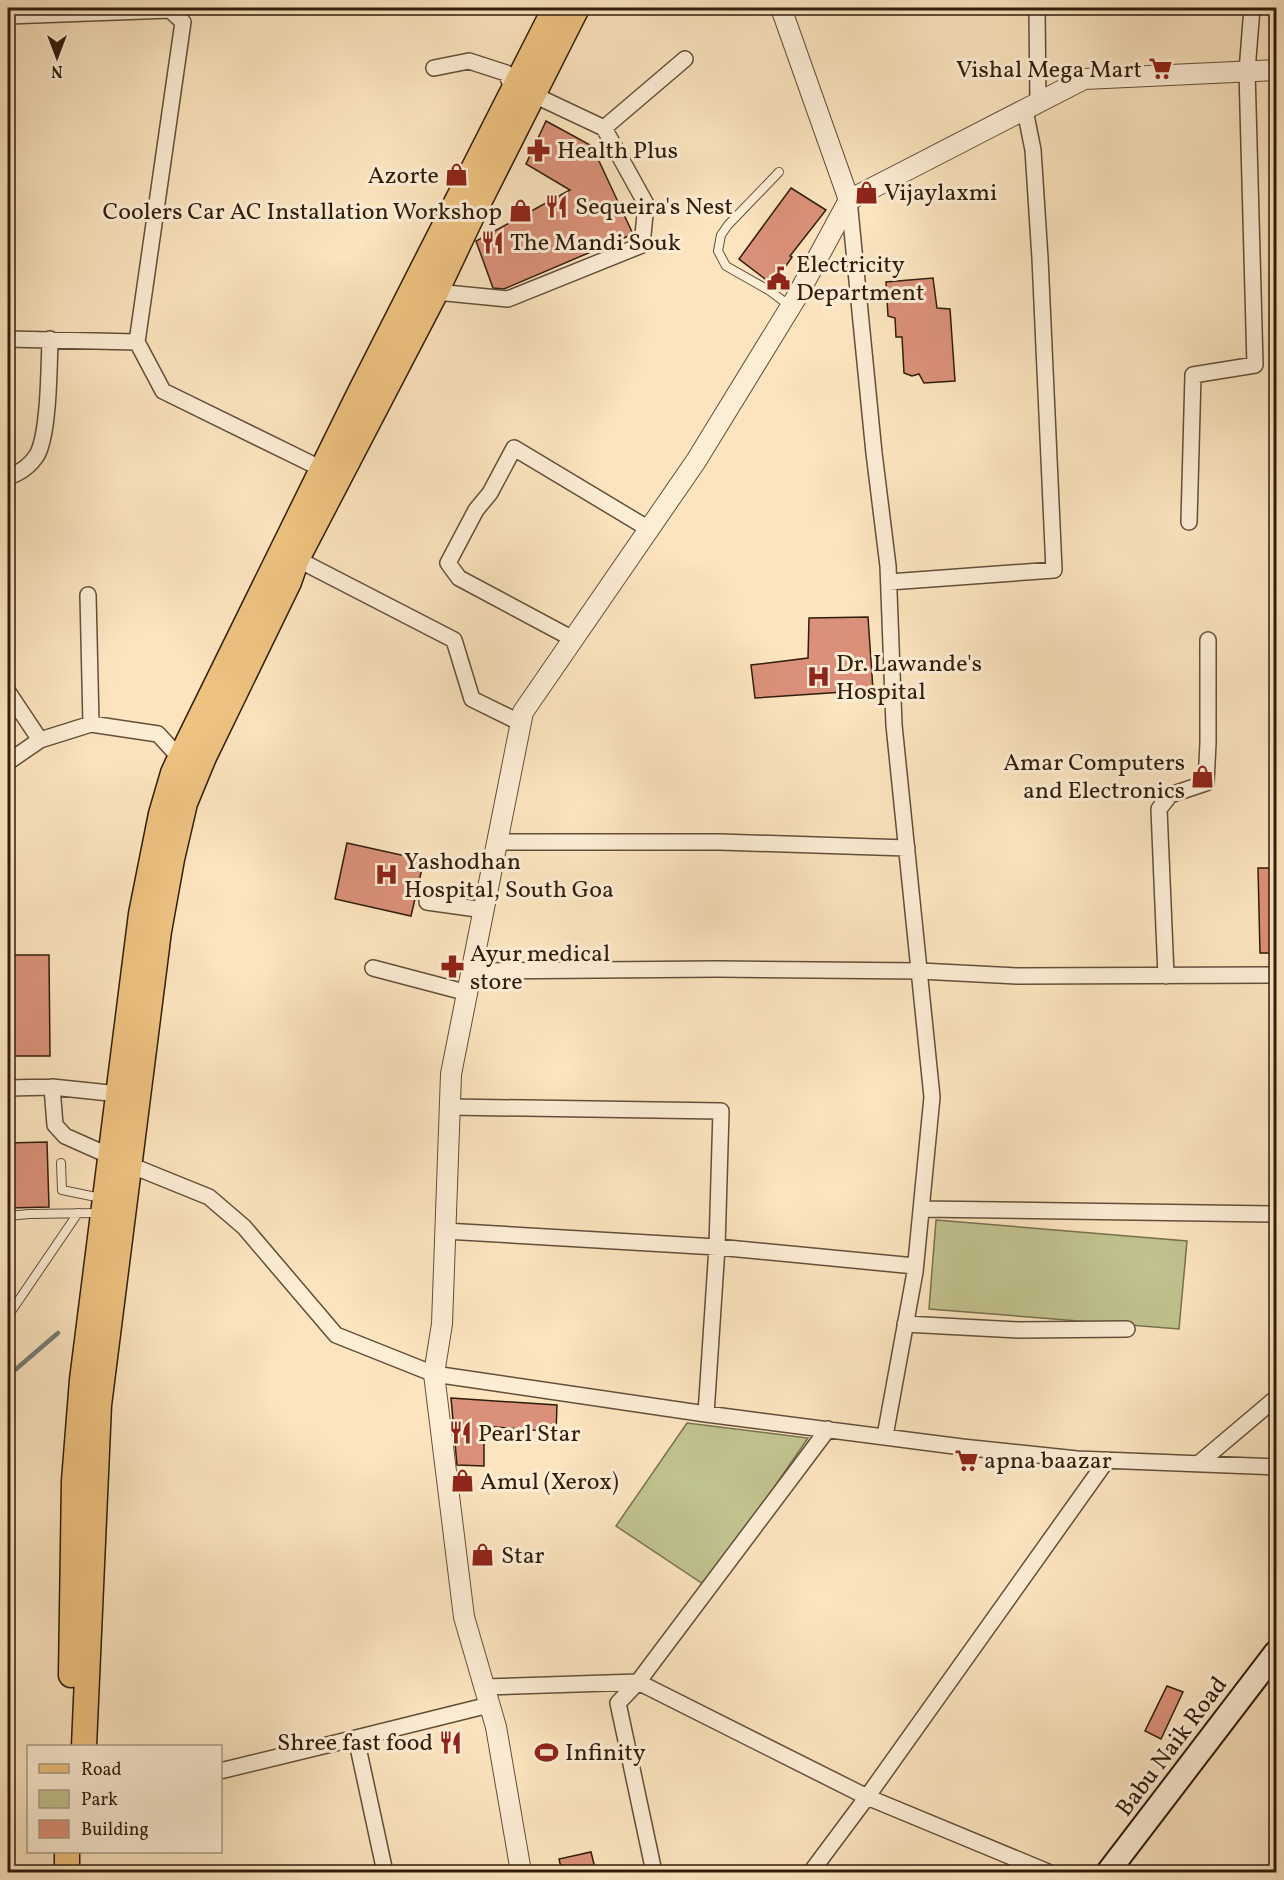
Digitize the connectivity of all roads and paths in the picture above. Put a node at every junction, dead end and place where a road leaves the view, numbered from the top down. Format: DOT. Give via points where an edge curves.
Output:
graph roads {
  1 [pos="555,8"];
  2 [pos="577,8"];
  3 [pos="781,8"];
  4 [pos="1037,8"];
  5 [pos="1252,8"];
  6 [pos="8,16"];
  7 [pos="685,59"];
  8 [pos="434,68"];
  9 [pos="1276,69"];
  10 [pos="1246,71"];
  11 [pos="524,92"];
  12 [pos="1032,107"];
  13 [pos="604,128"];
  14 [pos="779,172"];
  15 [pos="849,200"];
  16 [pos="436,292"];
  17 [pos="791,307"];
  18 [pos="8,339"];
  19 [pos="50,339"];
  20 [pos="137,342"];
  21 [pos="322,469"];
  22 [pos="8,477"];
  23 [pos="1189,522"];
  24 [pos="649,529"];
  25 [pos="297,559"];
  26 [pos="889,582"];
  27 [pos="88,595"];
  28 [pos="573,639"];
  29 [pos="1208,640"];
  30 [pos="8,692"];
  31 [pos="521,723"];
  32 [pos="92,724"];
  33 [pos="40,740"];
  34 [pos="180,758"];
  35 [pos="8,762"];
  36 [pos="497,842"];
  37 [pos="908,848"];
  38 [pos="427,902"];
  39 [pos="484,910"];
  40 [pos="373,968"];
  41 [pos="472,971"];
  42 [pos="920,971"];
  43 [pos="1276,975"];
  44 [pos="1166,976"];
  45 [pos="468,993"];
  46 [pos="8,1088"];
  47 [pos="52,1088"];
  48 [pos="118,1094"];
  49 [pos="450,1107"];
  50 [pos="121,1161"];
  51 [pos="61,1163"];
  52 [pos="104,1206"];
  53 [pos="921,1209"];
  54 [pos="78,1213"];
  55 [pos="1276,1214"];
  56 [pos="8,1216"];
  57 [pos="445,1231"];
  58 [pos="717,1247"];
  59 [pos="915,1266"];
  60 [pos="8,1316"];
  61 [pos="905,1324"];
  62 [pos="1127,1329"];
  63 [pos="434,1374"];
  64 [pos="1276,1398"];
  65 [pos="706,1414"];
  66 [pos="828,1429"];
  67 [pos="885,1436"];
  68 [pos="1107,1460"];
  69 [pos="1198,1464"];
  70 [pos="1276,1467"];
  71 [pos="1276,1652"];
  72 [pos="638,1682"];
  73 [pos="487,1696"];
  74 [pos="356,1738"];
  75 [pos="69,1745"];
  76 [pos="84,1745"];
  77 [pos="222,1771"];
  78 [pos="867,1797"];
  79 [pos="67,1853"];
  80 [pos="83,1853"];
  81 [pos="67,1872"];
  82 [pos="83,1872"];
  83 [pos="385,1872"];
  84 [pos="521,1872"];
  85 [pos="654,1872"];
  86 [pos="811,1872"];
  87 [pos="1048,1872"];
  88 [pos="1108,1872"];
  1 -- 11 [label="main road"];
  2 -- 11 [label="main road"];
  3 -- 15 [label="street"];
  4 -- 12 [label="street"];
  5 -- 10 [label="street"];
  6 -- 20 [label="street" via="170,10 183,22"];
  7 -- 13 [label="street"];
  8 -- 11 [label="street" via="469,61 506,73"];
  9 -- 10 [label="street"];
  10 -- 12 [label="street" via="1084,79"];
  10 -- 23 [label="street" via="1255,365 1193,375"];
  11 -- 13 [label="street"];
  11 -- 16 [label="main road"];
  11 -- 21 [label="main road"];
  12 -- 15 [label="street"];
  12 -- 26 [label="street" via="1054,570"];
  13 -- 16 [label="street" via="646,204 642,245 508,299"];
  14 -- 17 [label="lane" via="725,230 718,251 726,266"];
  15 -- 17 [label="street"];
  15 -- 26 [label="street"];
  16 -- 25 [label="main road"];
  17 -- 24 [label="street"];
  18 -- 19 [label="street"];
  19 -- 20 [label="street"];
  19 -- 22 [label="street" via="45,426 37,454 25,469"];
  20 -- 21 [label="street" via="163,391"];
  21 -- 34 [label="main road"];
  24 -- 28 [label="street"];
  24 -- 28 [label="street" via="514,448 448,563 459,578"];
  25 -- 31 [label="street" via="454,640 472,699"];
  25 -- 50 [label="main road" via="185,803"];
  26 -- 37 [label="street" via="894,725"];
  27 -- 32 [label="street"];
  28 -- 31 [label="street" via="523,712"];
  29 -- 44 [label="street" via="1206,783 1170,795 1159,809"];
  30 -- 33 [label="street"];
  31 -- 36 [label="street"];
  32 -- 33 [label="street"];
  32 -- 34 [label="street" via="158,734"];
  33 -- 35 [label="street"];
  34 -- 48 [label="main road" via="161,814 141,914"];
  36 -- 37 [label="street" via="720,842"];
  36 -- 39 [label="street"];
  37 -- 42 [label="street"];
  38 -- 39 [label="street"];
  39 -- 41 [label="street"];
  40 -- 45 [label="street"];
  41 -- 42 [label="street"];
  41 -- 45 [label="street"];
  42 -- 44 [label="street" via="1017,976"];
  42 -- 53 [label="street" via="933,1097"];
  43 -- 44 [label="street"];
  45 -- 49 [label="street" via="452,1074"];
  46 -- 47 [label="street"];
  47 -- 48 [label="street"];
  47 -- 50 [label="street" via="56,1125 65,1136"];
  48 -- 50 [label="main road"];
  49 -- 57 [label="street"];
  49 -- 58 [label="street" via="721,1111"];
  50 -- 52 [label="main road"];
  50 -- 63 [label="street" via="209,1197 244,1227 336,1335"];
  50 -- 76 [label="main road" via="99,1405"];
  51 -- 52 [label="lane" via="62,1190"];
  52 -- 54 [label="lane"];
  52 -- 75 [label="main road" via="81,1380 74,1481"];
  53 -- 55 [label="street"];
  53 -- 59 [label="street"];
  54 -- 56 [label="lane"];
  54 -- 60 [label="lane"];
  57 -- 58 [label="street"];
  57 -- 63 [label="street" via="441,1324"];
  58 -- 59 [label="street"];
  58 -- 65 [label="street"];
  59 -- 61 [label="street"];
  61 -- 62 [label="street" via="1019,1330"];
  61 -- 67 [label="street"];
  63 -- 65 [label="street"];
  63 -- 73 [label="street" via="464,1617"];
  64 -- 69 [label="street"];
  65 -- 66 [label="street"];
  66 -- 67 [label="street"];
  66 -- 72 [label="street"];
  67 -- 68 [label="street"];
  68 -- 69 [label="street"];
  68 -- 78 [label="street"];
  69 -- 70 [label="street"];
  71 -- 88 [label="main road, Babu Naik Road"];
  72 -- 73 [label="street"];
  72 -- 78 [label="street"];
  72 -- 85 [label="street" via="618,1703"];
  73 -- 74 [label="street"];
  73 -- 84 [label="street"];
  74 -- 77 [label="street"];
  74 -- 83 [label="street"];
  78 -- 86 [label="street"];
  78 -- 87 [label="street"];
  79 -- 81 [label="main road"];
  80 -- 82 [label="main road"];
}
